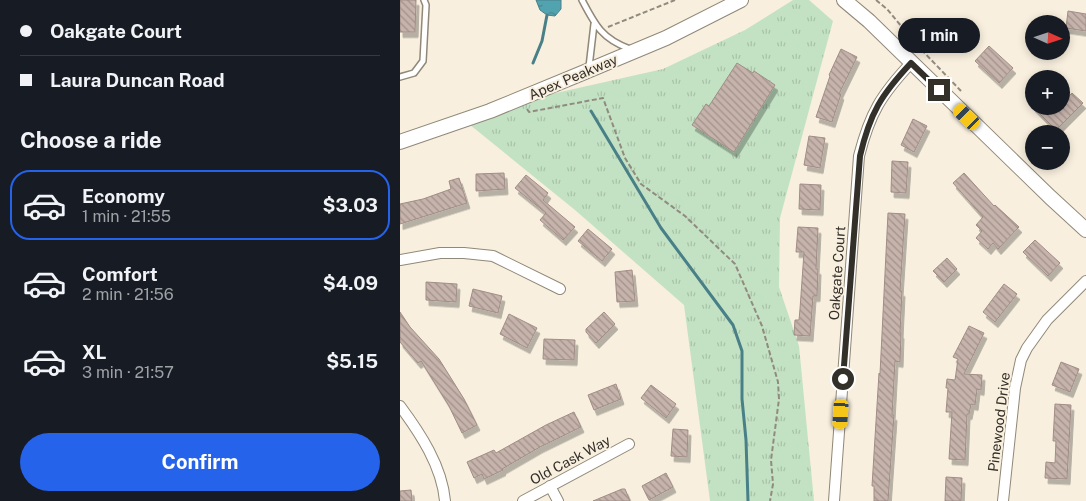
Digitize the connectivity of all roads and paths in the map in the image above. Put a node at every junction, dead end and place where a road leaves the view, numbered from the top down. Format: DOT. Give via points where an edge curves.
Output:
graph roads {
  1 [pos="424,0"];
  2 [pos="582,0"];
  3 [pos="675,0"];
  4 [pos="741,0"];
  5 [pos="844,0"];
  6 [pos="876,0"];
  7 [pos="594,23"];
  8 [pos="607,28"];
  9 [pos="635,51"];
  10 [pos="911,63"];
  11 [pos="939,69"];
  12 [pos="589,70"];
  13 [pos="400,77"];
  14 [pos="522,98"];
  15 [pos="400,142"];
  16 [pos="1086,230"];
  17 [pos="400,260"];
  18 [pos="1086,281"];
  19 [pos="560,289"];
  20 [pos="400,406"];
  21 [pos="629,444"];
  22 [pos="550,486"];
  23 [pos="445,501"];
  24 [pos="523,501"];
  25 [pos="558,501"];
  26 [pos="770,501"];
  27 [pos="834,501"];
  28 [pos="1003,501"];
  1 -- 13 [label="lane" via="423,61 414,72"];
  2 -- 7 [label="lane"];
  3 -- 8 [label="path"];
  4 -- 9 [label="main road, Apex Peakway"];
  5 -- 10 [label="main road"];
  6 -- 11 [label="path"];
  7 -- 9 [label="lane" via="606,38"];
  7 -- 12 [label="lane"];
  9 -- 12 [label="main road, Apex Peakway"];
  10 -- 16 [label="main road"];
  10 -- 27 [label="street, Oakgate Court" via="885,93 871,117 860,156"];
  12 -- 14 [label="main road, Apex Peakway"];
  14 -- 15 [label="main road, Apex Peakway"];
  14 -- 26 [label="path" via="528,112 604,98 626,158 641,184 685,216 735,264 762,326 778,382 779,399 771,460 774,484"];
  17 -- 19 [label="street" via="440,253 493,256"];
  18 -- 28 [label="street, Pinewood Drive" via="1047,320 1021,360"];
  20 -- 23 [label="street" via="436,467"];
  21 -- 22 [label="street, Old Cask Way"];
  22 -- 24 [label="street, Old Cask Way"];
  22 -- 25 [label="street"];
}
